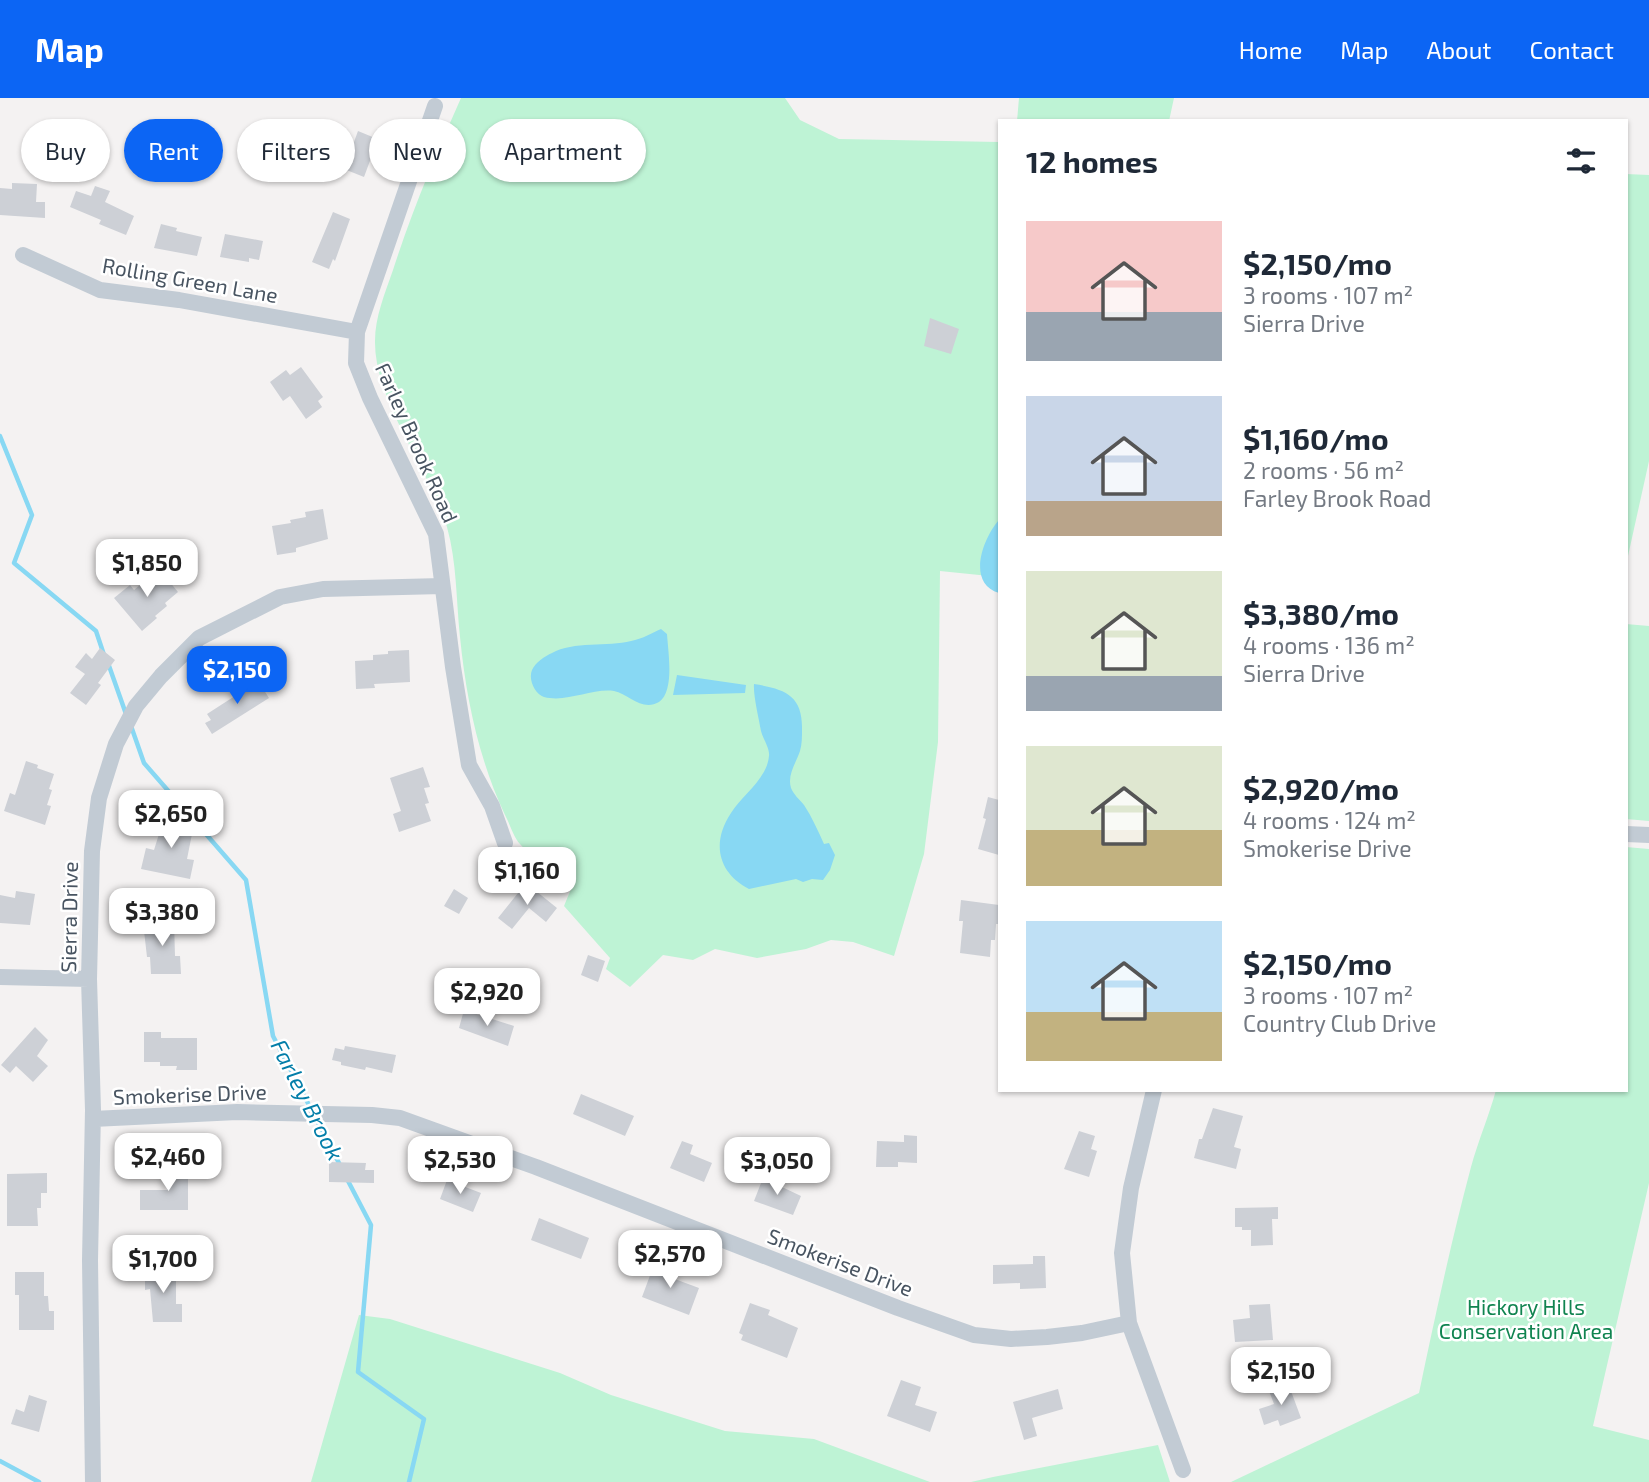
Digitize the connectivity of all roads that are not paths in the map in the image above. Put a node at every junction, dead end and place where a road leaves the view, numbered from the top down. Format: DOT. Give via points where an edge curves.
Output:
graph roads {
  1 [pos="435,106"];
  2 [pos="23,255"];
  3 [pos="357,332"];
  4 [pos="442,586"];
  5 [pos="1628,834"];
  6 [pos="1649,835"];
  7 [pos="505,843"];
  8 [pos="0,977"];
  9 [pos="89,979"];
  10 [pos="1154,1092"];
  11 [pos="93,1119"];
  12 [pos="1129,1323"];
  13 [pos="1183,1470"];
  14 [pos="93,1482"];
  1 -- 3 [label="street, Farley Brook Road"];
  2 -- 3 [label="street, Rolling Green Lane" via="100,290"];
  3 -- 4 [label="street, Farley Brook Road" via="356,363 365,387 436,534"];
  4 -- 7 [label="street, Farley Brook Road" via="469,765 492,806"];
  4 -- 9 [label="street, Sierra Drive" via="323,589 281,597 199,638 161,676 136,706 116,744 99,798 92,851"];
  5 -- 6 [label="street"];
  8 -- 9 [label="street"];
  9 -- 11 [label="street, Sierra Drive"];
  10 -- 12 [label="street" via="1131,1188 1122,1253"];
  11 -- 12 [label="street, Smokerise Drive" via="237,1112 400,1118 974,1335 1047,1337"];
  11 -- 14 [label="street, Sierra Drive"];
  12 -- 13 [label="street"];
}
